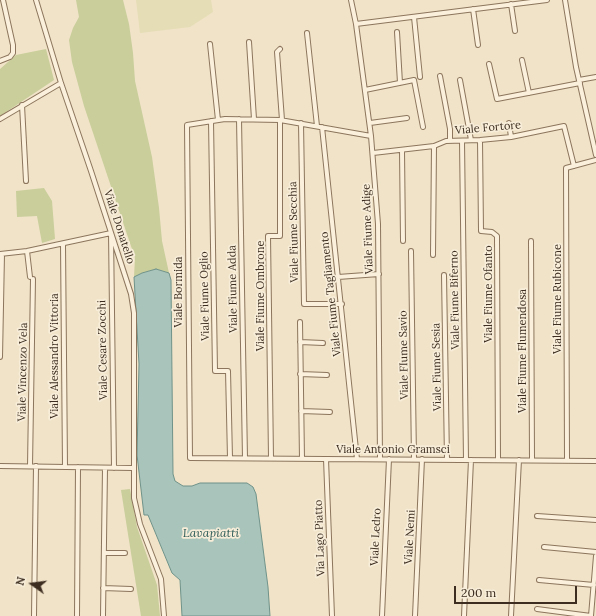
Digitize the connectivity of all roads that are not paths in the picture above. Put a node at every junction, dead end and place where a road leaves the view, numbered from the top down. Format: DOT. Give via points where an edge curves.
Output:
graph roads {
  1 [pos="3,0"];
  2 [pos="36,0"];
  3 [pos="351,0"];
  4 [pos="494,0"];
  5 [pos="547,0"];
  6 [pos="565,0"];
  7 [pos="514,3"];
  8 [pos="496,6"];
  9 [pos="473,9"];
  10 [pos="414,17"];
  11 [pos="356,24"];
  12 [pos="515,31"];
  13 [pos="396,32"];
  14 [pos="307,33"];
  15 [pos="249,42"];
  16 [pos="210,44"];
  17 [pos="478,45"];
  18 [pos="280,49"];
  19 [pos="522,60"];
  20 [pos="0,61"];
  21 [pos="489,64"];
  22 [pos="440,76"];
  23 [pos="596,76"];
  24 [pos="420,77"];
  25 [pos="460,80"];
  26 [pos="580,82"];
  27 [pos="61,83"];
  28 [pos="400,83"];
  29 [pos="365,90"];
  30 [pos="529,93"];
  31 [pos="22,105"];
  32 [pos="407,118"];
  33 [pos="0,119"];
  34 [pos="239,119"];
  35 [pos="254,119"];
  36 [pos="218,120"];
  37 [pos="281,120"];
  38 [pos="211,121"];
  39 [pos="301,123"];
  40 [pos="370,123"];
  41 [pos="509,123"];
  42 [pos="320,127"];
  43 [pos="423,127"];
  44 [pos="371,136"];
  45 [pos="511,137"];
  46 [pos="471,140"];
  47 [pos="480,140"];
  48 [pos="450,141"];
  49 [pos="462,141"];
  50 [pos="434,146"];
  51 [pos="402,150"];
  52 [pos="373,153"];
  53 [pos="596,155"];
  54 [pos="596,160"];
  55 [pos="574,166"];
  56 [pos="26,181"];
  57 [pos="111,233"];
  58 [pos="402,241"];
  59 [pos="531,241"];
  60 [pos="64,244"];
  61 [pos="28,251"];
  62 [pos="411,251"];
  63 [pos="1,254"];
  64 [pos="433,255"];
  65 [pos="379,274"];
  66 [pos="444,275"];
  67 [pos="338,277"];
  68 [pos="342,304"];
  69 [pos="300,322"];
  70 [pos="300,342"];
  71 [pos="323,343"];
  72 [pos="0,357"];
  73 [pos="300,374"];
  74 [pos="327,375"];
  75 [pos="301,410"];
  76 [pos="330,412"];
  77 [pos="190,458"];
  78 [pos="230,458"];
  79 [pos="245,458"];
  80 [pos="272,458"];
  81 [pos="302,459"];
  82 [pos="326,459"];
  83 [pos="357,459"];
  84 [pos="380,459"];
  85 [pos="389,459"];
  86 [pos="414,459"];
  87 [pos="422,460"];
  88 [pos="447,460"];
  89 [pos="466,460"];
  90 [pos="471,460"];
  91 [pos="498,460"];
  92 [pos="519,460"];
  93 [pos="532,460"];
  94 [pos="567,460"];
  95 [pos="596,461"];
  96 [pos="0,466"];
  97 [pos="30,466"];
  98 [pos="36,466"];
  99 [pos="65,467"];
  100 [pos="78,467"];
  101 [pos="105,468"];
  102 [pos="114,468"];
  103 [pos="133,468"];
  104 [pos="537,516"];
  105 [pos="596,520"];
  106 [pos="544,547"];
  107 [pos="596,552"];
  108 [pos="104,553"];
  109 [pos="125,553"];
  110 [pos="596,556"];
  111 [pos="539,580"];
  112 [pos="594,585"];
  113 [pos="103,588"];
  114 [pos="131,588"];
  115 [pos="537,609"];
  116 [pos="34,616"];
  117 [pos="77,616"];
  118 [pos="103,616"];
  119 [pos="164,616"];
  120 [pos="332,616"];
  121 [pos="382,616"];
  122 [pos="415,616"];
  123 [pos="464,616"];
  124 [pos="512,616"];
  125 [pos="591,616"];
  1 -- 20 [label="street" via="14,45 10,57"];
  2 -- 27 [label="street, Viale Donatello"];
  3 -- 11 [label="street, Viale Fiume Adige"];
  4 -- 8 [label="street"];
  5 -- 7 [label="street"];
  6 -- 26 [label="street"];
  7 -- 8 [label="street"];
  7 -- 12 [label="street"];
  8 -- 9 [label="street"];
  9 -- 10 [label="street"];
  9 -- 17 [label="street"];
  10 -- 11 [label="street"];
  10 -- 24 [label="street"];
  11 -- 29 [label="street, Viale Fiume Adige"];
  13 -- 28 [label="street"];
  14 -- 42 [label="street, Viale Fiume Tagliamento"];
  15 -- 35 [label="street"];
  16 -- 36 [label="street"];
  18 -- 37 [label="street" via="277,52"];
  19 -- 30 [label="street"];
  21 -- 30 [label="street" via="497,99"];
  22 -- 48 [label="street"];
  23 -- 26 [label="street"];
  25 -- 46 [label="street"];
  26 -- 30 [label="street"];
  26 -- 53 [label="street"];
  27 -- 31 [label="street"];
  27 -- 57 [label="street, Viale Donatello"];
  28 -- 29 [label="street"];
  28 -- 43 [label="street" via="414,80"];
  29 -- 40 [label="street, Viale Fiume Adige"];
  31 -- 33 [label="street"];
  31 -- 56 [label="street"];
  32 -- 40 [label="street"];
  34 -- 35 [label="street"];
  34 -- 36 [label="street"];
  34 -- 79 [label="street, Viale Fiume Adda"];
  35 -- 37 [label="street"];
  36 -- 38 [label="street"];
  37 -- 39 [label="street"];
  37 -- 80 [label="street, Viale Fiume Ombrone" via="280,236 268,236"];
  38 -- 77 [label="street, Viale Bormida" via="187,125"];
  38 -- 78 [label="street, Viale Fiume Oglio" via="215,371 228,371"];
  39 -- 42 [label="street"];
  39 -- 68 [label="street, Viale Fiume Secchia" via="304,304"];
  40 -- 44 [label="street, Viale Fiume Adige"];
  41 -- 45 [label="street"];
  42 -- 44 [label="street"];
  42 -- 67 [label="street, Viale Fiume Tagliamento"];
  44 -- 52 [label="street, Viale Fiume Adige"];
  45 -- 47 [label="street, Viale Fortore"];
  45 -- 55 [label="street, Viale Fortore" via="564,126"];
  46 -- 47 [label="street, Viale Fortore"];
  46 -- 49 [label="street, Viale Fortore"];
  47 -- 91 [label="street, Viale Fiume Ofanto" via="481,231 492,232 497,236"];
  48 -- 49 [label="street, Viale Fortore"];
  48 -- 50 [label="street, Viale Fortore"];
  49 -- 89 [label="street, Viale Fiume Biferno"];
  50 -- 51 [label="street, Viale Fortore"];
  50 -- 64 [label="street"];
  51 -- 52 [label="street, Viale Fortore"];
  51 -- 58 [label="street"];
  52 -- 65 [label="street, Viale Fiume Adige"];
  54 -- 55 [label="street"];
  55 -- 94 [label="street, Viale Fiume Rubicone" via="566,168"];
  57 -- 60 [label="street"];
  57 -- 102 [label="street, Viale Cesare Zocchi"];
  57 -- 103 [label="street, Viale Donatello" via="131,294 134,312"];
  59 -- 93 [label="street, Viale Fiume Flumendosa"];
  60 -- 61 [label="street"];
  60 -- 99 [label="street, Viale Alessandro Vittoria"];
  61 -- 63 [label="street"];
  61 -- 97 [label="street, Viale Vincenzo Vela" via="32,278"];
  62 -- 86 [label="street, Viale FIume Savio"];
  63 -- 72 [label="street"];
  65 -- 67 [label="street"];
  65 -- 84 [label="street, Viale Fiume Adige"];
  66 -- 88 [label="street, Viale Fiume Sesia"];
  67 -- 68 [label="street, Viale Fiume Tagliamento"];
  68 -- 83 [label="street, Viale Fiume Tagliamento"];
  69 -- 70 [label="street"];
  70 -- 71 [label="street"];
  70 -- 73 [label="street"];
  73 -- 74 [label="street"];
  73 -- 75 [label="street"];
  75 -- 76 [label="street"];
  75 -- 81 [label="street"];
  77 -- 78 [label="street, Viale Antonio Gramsci"];
  78 -- 79 [label="street, Viale Antonio Gramsci"];
  79 -- 80 [label="street, Viale Antonio Gramsci"];
  80 -- 81 [label="street, Viale Antonio Gramsci"];
  81 -- 82 [label="street, Viale Antonio Gramsci"];
  82 -- 83 [label="street, Viale Antonio Gramsci"];
  82 -- 120 [label="street, Via Lago Piatto"];
  83 -- 84 [label="street, Viale Antonio Gramsci"];
  84 -- 85 [label="street, Viale Antonio Gramsci"];
  85 -- 86 [label="street, Viale Antonio Gramsci"];
  85 -- 121 [label="street, Viale Ledro"];
  86 -- 87 [label="street, Viale Antonio Gramsci"];
  87 -- 88 [label="street, Viale Antonio Gramsci"];
  87 -- 122 [label="street, Viale Nemi"];
  88 -- 89 [label="street, Viale Antonio Gramsci"];
  89 -- 90 [label="street, Viale Antonio Gramsci"];
  90 -- 91 [label="street, Viale Antonio Gramsci"];
  90 -- 123 [label="street"];
  91 -- 92 [label="street, Viale Antonio Gramsci"];
  92 -- 93 [label="street, Viale Antonio Gramsci"];
  92 -- 124 [label="street"];
  93 -- 94 [label="street, Viale Antonio Gramsci"];
  94 -- 95 [label="street, Viale Antonio Gramsci"];
  96 -- 97 [label="street"];
  97 -- 98 [label="street"];
  98 -- 99 [label="street"];
  98 -- 116 [label="street"];
  99 -- 100 [label="street"];
  100 -- 101 [label="street"];
  100 -- 117 [label="street"];
  101 -- 102 [label="street"];
  101 -- 108 [label="street"];
  102 -- 103 [label="street"];
  103 -- 119 [label="street, Viale Donatello" via="134,498 140,524 161,579"];
  104 -- 105 [label="street"];
  106 -- 107 [label="street"];
  108 -- 109 [label="street"];
  108 -- 113 [label="street"];
  110 -- 112 [label="street"];
  111 -- 112 [label="street"];
  112 -- 125 [label="street"];
  113 -- 114 [label="street"];
  113 -- 118 [label="street"];
  115 -- 125 [label="street"];
}
